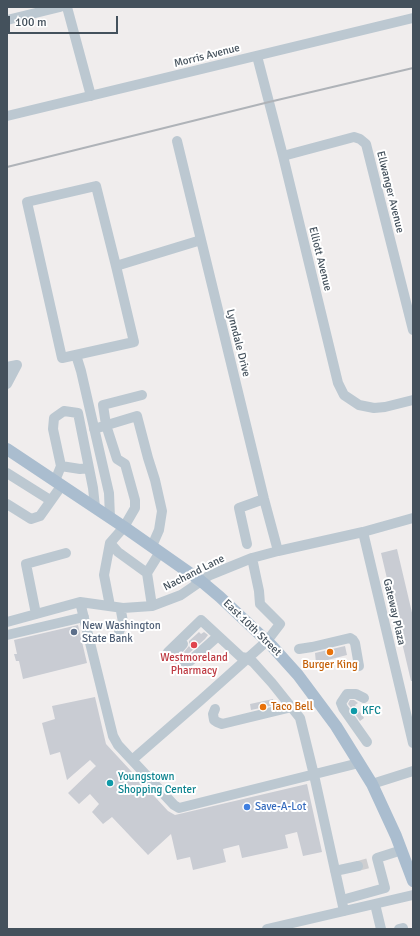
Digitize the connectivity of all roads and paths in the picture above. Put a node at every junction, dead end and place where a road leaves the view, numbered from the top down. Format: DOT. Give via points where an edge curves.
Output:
graph roads {
  1 [pos="60,7"];
  2 [pos="67,7"];
  3 [pos="413,18"];
  4 [pos="7,20"];
  5 [pos="257,56"];
  6 [pos="91,96"];
  7 [pos="7,116"];
  8 [pos="177,141"];
  9 [pos="283,156"];
  10 [pos="201,240"];
  11 [pos="116,266"];
  12 [pos="413,330"];
  13 [pos="76,355"];
  14 [pos="7,367"];
  15 [pos="7,384"];
  16 [pos="142,395"];
  17 [pos="413,400"];
  18 [pos="106,425"];
  19 [pos="94,429"];
  20 [pos="8,452"];
  21 [pos="61,466"];
  22 [pos="89,468"];
  23 [pos="7,473"];
  24 [pos="58,483"];
  25 [pos="50,500"];
  26 [pos="264,500"];
  27 [pos="7,504"];
  28 [pos="95,507"];
  29 [pos="110,518"];
  30 [pos="413,518"];
  31 [pos="124,527"];
  32 [pos="363,532"];
  33 [pos="110,543"];
  34 [pos="247,544"];
  35 [pos="156,549"];
  36 [pos="278,551"];
  37 [pos="66,553"];
  38 [pos="252,558"];
  39 [pos="147,573"];
  40 [pos="201,581"];
  41 [pos="80,602"];
  42 [pos="110,606"];
  43 [pos="152,606"];
  44 [pos="123,608"];
  45 [pos="36,614"];
  46 [pos="84,617"];
  47 [pos="7,622"];
  48 [pos="204,623"];
  49 [pos="119,632"];
  50 [pos="7,635"];
  51 [pos="218,636"];
  52 [pos="267,641"];
  53 [pos="299,648"];
  54 [pos="168,652"];
  55 [pos="247,658"];
  56 [pos="359,666"];
  57 [pos="364,698"];
  58 [pos="292,707"];
  59 [pos="215,709"];
  60 [pos="367,742"];
  61 [pos="413,743"];
  62 [pos="132,760"];
  63 [pos="359,763"];
  64 [pos="413,771"];
  65 [pos="314,774"];
  66 [pos="372,784"];
  67 [pos="402,850"];
  68 [pos="358,866"];
  69 [pos="336,871"];
  70 [pos="413,881"];
  71 [pos="364,894"];
  72 [pos="413,895"];
  73 [pos="342,900"];
  74 [pos="371,905"];
  75 [pos="344,911"];
  76 [pos="267,929"];
  77 [pos="381,929"];
  78 [pos="399,929"];
  79 [pos="403,929"];
  1 -- 4 [label="street"];
  2 -- 6 [label="street"];
  3 -- 5 [label="street, Morris Avenue"];
  5 -- 6 [label="street, Morris Avenue"];
  5 -- 9 [label="street, Elliott Avenue"];
  6 -- 7 [label="street, Morris Avenue"];
  8 -- 10 [label="street, Lynndale Drive"];
  9 -- 12 [label="street, Ellwanger Avenue" via="354,137 366,144"];
  9 -- 17 [label="street, Elliott Avenue" via="338,383 344,395 359,405 374,408"];
  10 -- 11 [label="street"];
  10 -- 26 [label="street, Lynndale Drive"];
  11 -- 13 [label="street" via="134,342"];
  11 -- 13 [label="street" via="96,186 26,202 62,358"];
  13 -- 19 [label="street"];
  14 -- 15 [label="street" via="17,366"];
  16 -- 18 [label="street" via="103,405"];
  18 -- 19 [label="street"];
  18 -- 31 [label="street" via="117,458 125,464 135,500 135,508"];
  18 -- 35 [label="street" via="137,416 162,511"];
  19 -- 29 [label="street" via="109,493"];
  20 -- 24 [label="main road, East 10th Street"];
  21 -- 22 [label="street"];
  21 -- 22 [label="street" via="53,429 54,418 64,411 78,413"];
  21 -- 24 [label="street"];
  22 -- 28 [label="street"];
  23 -- 25 [label="street"];
  24 -- 25 [label="street"];
  24 -- 28 [label="main road, East 10th Street"];
  25 -- 27 [label="street" via="40,516 31,519"];
  26 -- 34 [label="street" via="239,508"];
  26 -- 36 [label="street, Lynndale Drive"];
  28 -- 29 [label="main road, East 10th Street"];
  29 -- 31 [label="main road, East 10th Street"];
  30 -- 32 [label="street, Nachand Lane"];
  31 -- 33 [label="street"];
  31 -- 35 [label="main road, East 10th Street"];
  32 -- 36 [label="street, Nachand Lane"];
  32 -- 61 [label="street, Gateway Plaza"];
  33 -- 39 [label="street"];
  33 -- 42 [label="street" via="104,575"];
  35 -- 39 [label="street"];
  35 -- 40 [label="main road, East 10th Street"];
  36 -- 38 [label="street, Nachand Lane"];
  37 -- 45 [label="street" via="26,564"];
  38 -- 40 [label="street, Nachand Lane"];
  38 -- 52 [label="street" via="260,604 280,624"];
  39 -- 43 [label="street"];
  40 -- 43 [label="street, Nachand Lane" via="181,594"];
  40 -- 52 [label="main road, East 10th Street"];
  41 -- 42 [label="street, Nachand Lane"];
  41 -- 45 [label="street, Nachand Lane"];
  41 -- 46 [label="street"];
  42 -- 44 [label="street, Nachand Lane"];
  43 -- 44 [label="street, Nachand Lane"];
  44 -- 49 [label="street" via="123,622"];
  45 -- 47 [label="street, Nachand Lane"];
  46 -- 50 [label="street"];
  46 -- 62 [label="street" via="113,736"];
  48 -- 51 [label="street"];
  48 -- 51 [label="street" via="177,651 179,660 190,661"];
  48 -- 54 [label="street" via="201,620"];
  51 -- 55 [label="street" via="240,657"];
  52 -- 55 [label="street"];
  52 -- 63 [label="main road, East 10th Street" via="298,675 336,726"];
  53 -- 56 [label="street" via="350,638 355,643"];
  55 -- 58 [label="street"];
  55 -- 62 [label="street"];
  57 -- 60 [label="street" via="356,694 347,694 341,703"];
  58 -- 59 [label="street" via="222,724 214,720"];
  58 -- 65 [label="street" via="300,718"];
  62 -- 65 [label="street" via="171,803 179,808"];
  63 -- 65 [label="street"];
  63 -- 66 [label="main road, East 10th Street"];
  64 -- 66 [label="street"];
  65 -- 69 [label="street"];
  66 -- 67 [label="main road, East 10th Street"];
  67 -- 70 [label="main road, East 10th Street"];
  67 -- 71 [label="street" via="377,858 373,862 385,888"];
  68 -- 69 [label="street"];
  69 -- 73 [label="street"];
  71 -- 73 [label="street"];
  71 -- 74 [label="street"];
  72 -- 74 [label="street"];
  73 -- 75 [label="street"];
  74 -- 75 [label="street"];
  74 -- 77 [label="street"];
  75 -- 76 [label="street"];
  78 -- 79 [label="street"];
}
